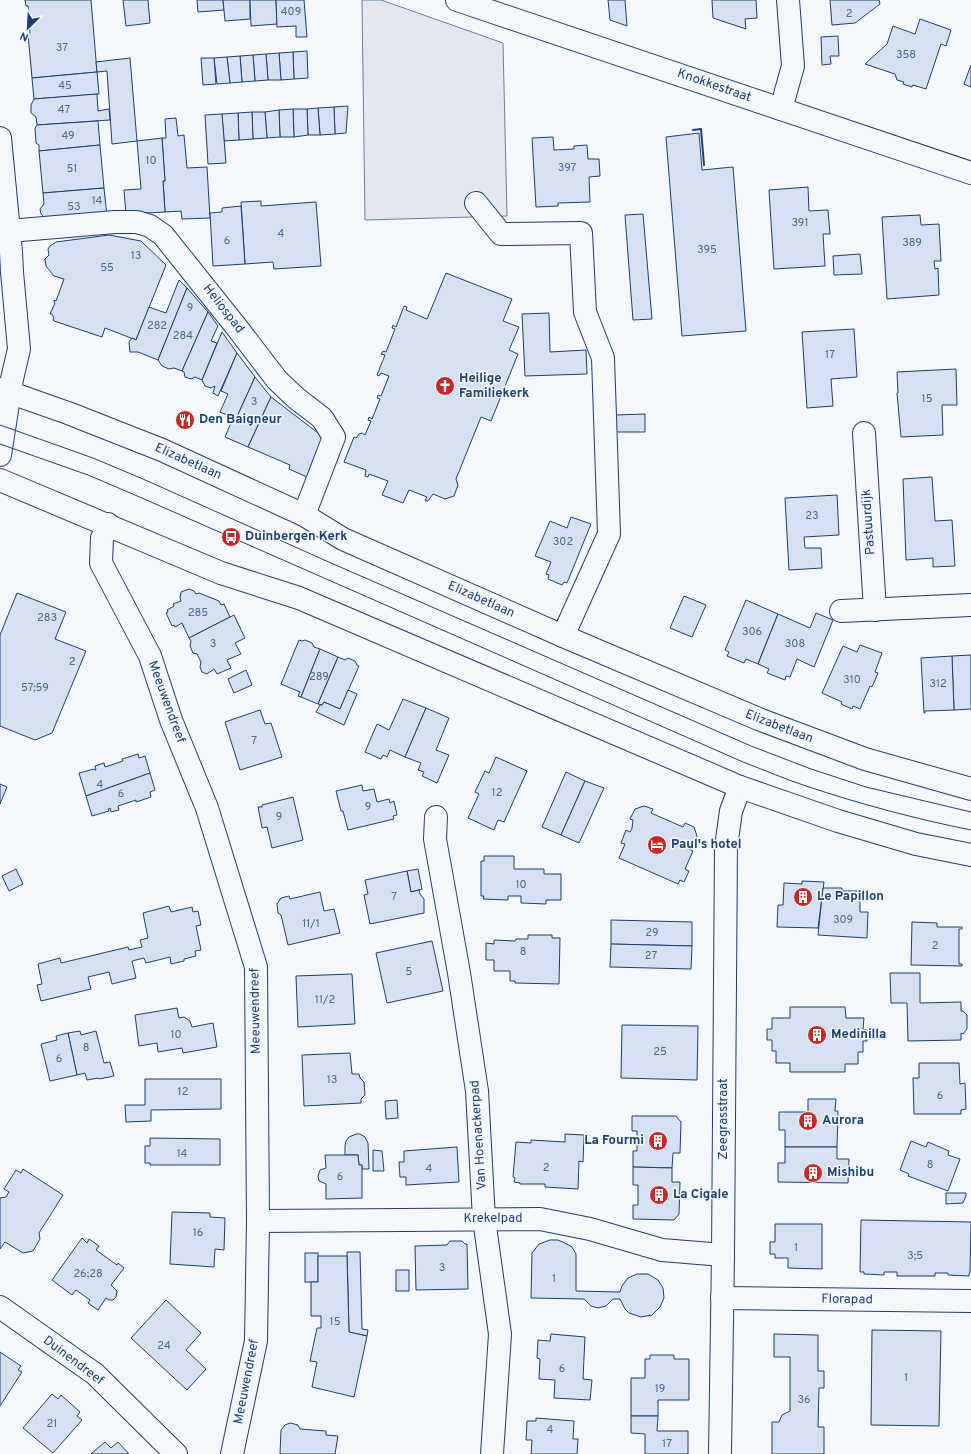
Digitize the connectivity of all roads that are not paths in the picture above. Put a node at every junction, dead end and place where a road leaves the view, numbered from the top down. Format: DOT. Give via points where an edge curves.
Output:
graph roads {
  1 [pos="457,0"];
  2 [pos="788,0"];
  3 [pos="780,109"];
  4 [pos="0,138"];
  5 [pos="971,173"];
  6 [pos="476,203"];
  7 [pos="9,231"];
  8 [pos="6,272"];
  9 [pos="5,390"];
  10 [pos="864,433"];
  11 [pos="0,455"];
  12 [pos="0,480"];
  13 [pos="304,515"];
  14 [pos="108,524"];
  15 [pos="971,605"];
  16 [pos="875,610"];
  17 [pos="841,611"];
  18 [pos="564,636"];
  19 [pos="740,787"];
  20 [pos="971,789"];
  21 [pos="436,817"];
  22 [pos="971,855"];
  23 [pos="484,1219"];
  24 [pos="258,1221"];
  25 [pos="723,1255"];
  26 [pos="722,1298"];
  27 [pos="971,1301"];
  28 [pos="0,1307"];
  29 [pos="176,1454"];
  30 [pos="232,1454"];
  31 [pos="492,1454"];
  32 [pos="720,1454"];
  1 -- 3 [label="street, Knokkestraat"];
  2 -- 3 [label="street" via="793,66"];
  3 -- 5 [label="street, Knokkestraat"];
  4 -- 7 [label="street"];
  6 -- 18 [label="street" via="501,234 580,233 585,312 603,358 609,534"];
  7 -- 8 [label="street" via="11,252"];
  7 -- 13 [label="street, Heliospad" via="137,222 150,226 163,235 277,380 322,418 334,437"];
  8 -- 9 [label="street" via="19,349"];
  9 -- 11 [label="street"];
  9 -- 13 [label="street, Elizabetlaan" via="162,450"];
  10 -- 16 [label="street, Pastuurdijk"];
  12 -- 14 [label="street"];
  13 -- 18 [label="street, Elizabetlaan" via="343,539"];
  14 -- 19 [label="street" via="221,573 300,598"];
  14 -- 24 [label="street, Meeuwendreef" via="102,538 101,563 150,656 171,720 207,808 256,967"];
  15 -- 16 [label="street"];
  16 -- 17 [label="street"];
  18 -- 20 [label="street, Elizabetlaan" via="783,729 865,759"];
  19 -- 22 [label="street" via="838,821 916,844"];
  19 -- 25 [label="street, Zeegrasstraat" via="731,811 726,847"];
  21 -- 23 [label="street, Van Hoenackerpad" via="436,839 477,1091"];
  23 -- 24 [label="street, Krekelpad"];
  23 -- 25 [label="street, Krekelpad" via="540,1219 590,1229 662,1250"];
  23 -- 31 [label="street, Van Hoenackerpad" via="500,1334"];
  24 -- 30 [label="street, Meeuwendreef" via="256,1341"];
  25 -- 26 [label="street, Zeegrasstraat"];
  26 -- 27 [label="street, Florapad"];
  26 -- 32 [label="street, Zeegrasstraat"];
  28 -- 29 [label="street, Duinendreef" via="95,1374"];
}
